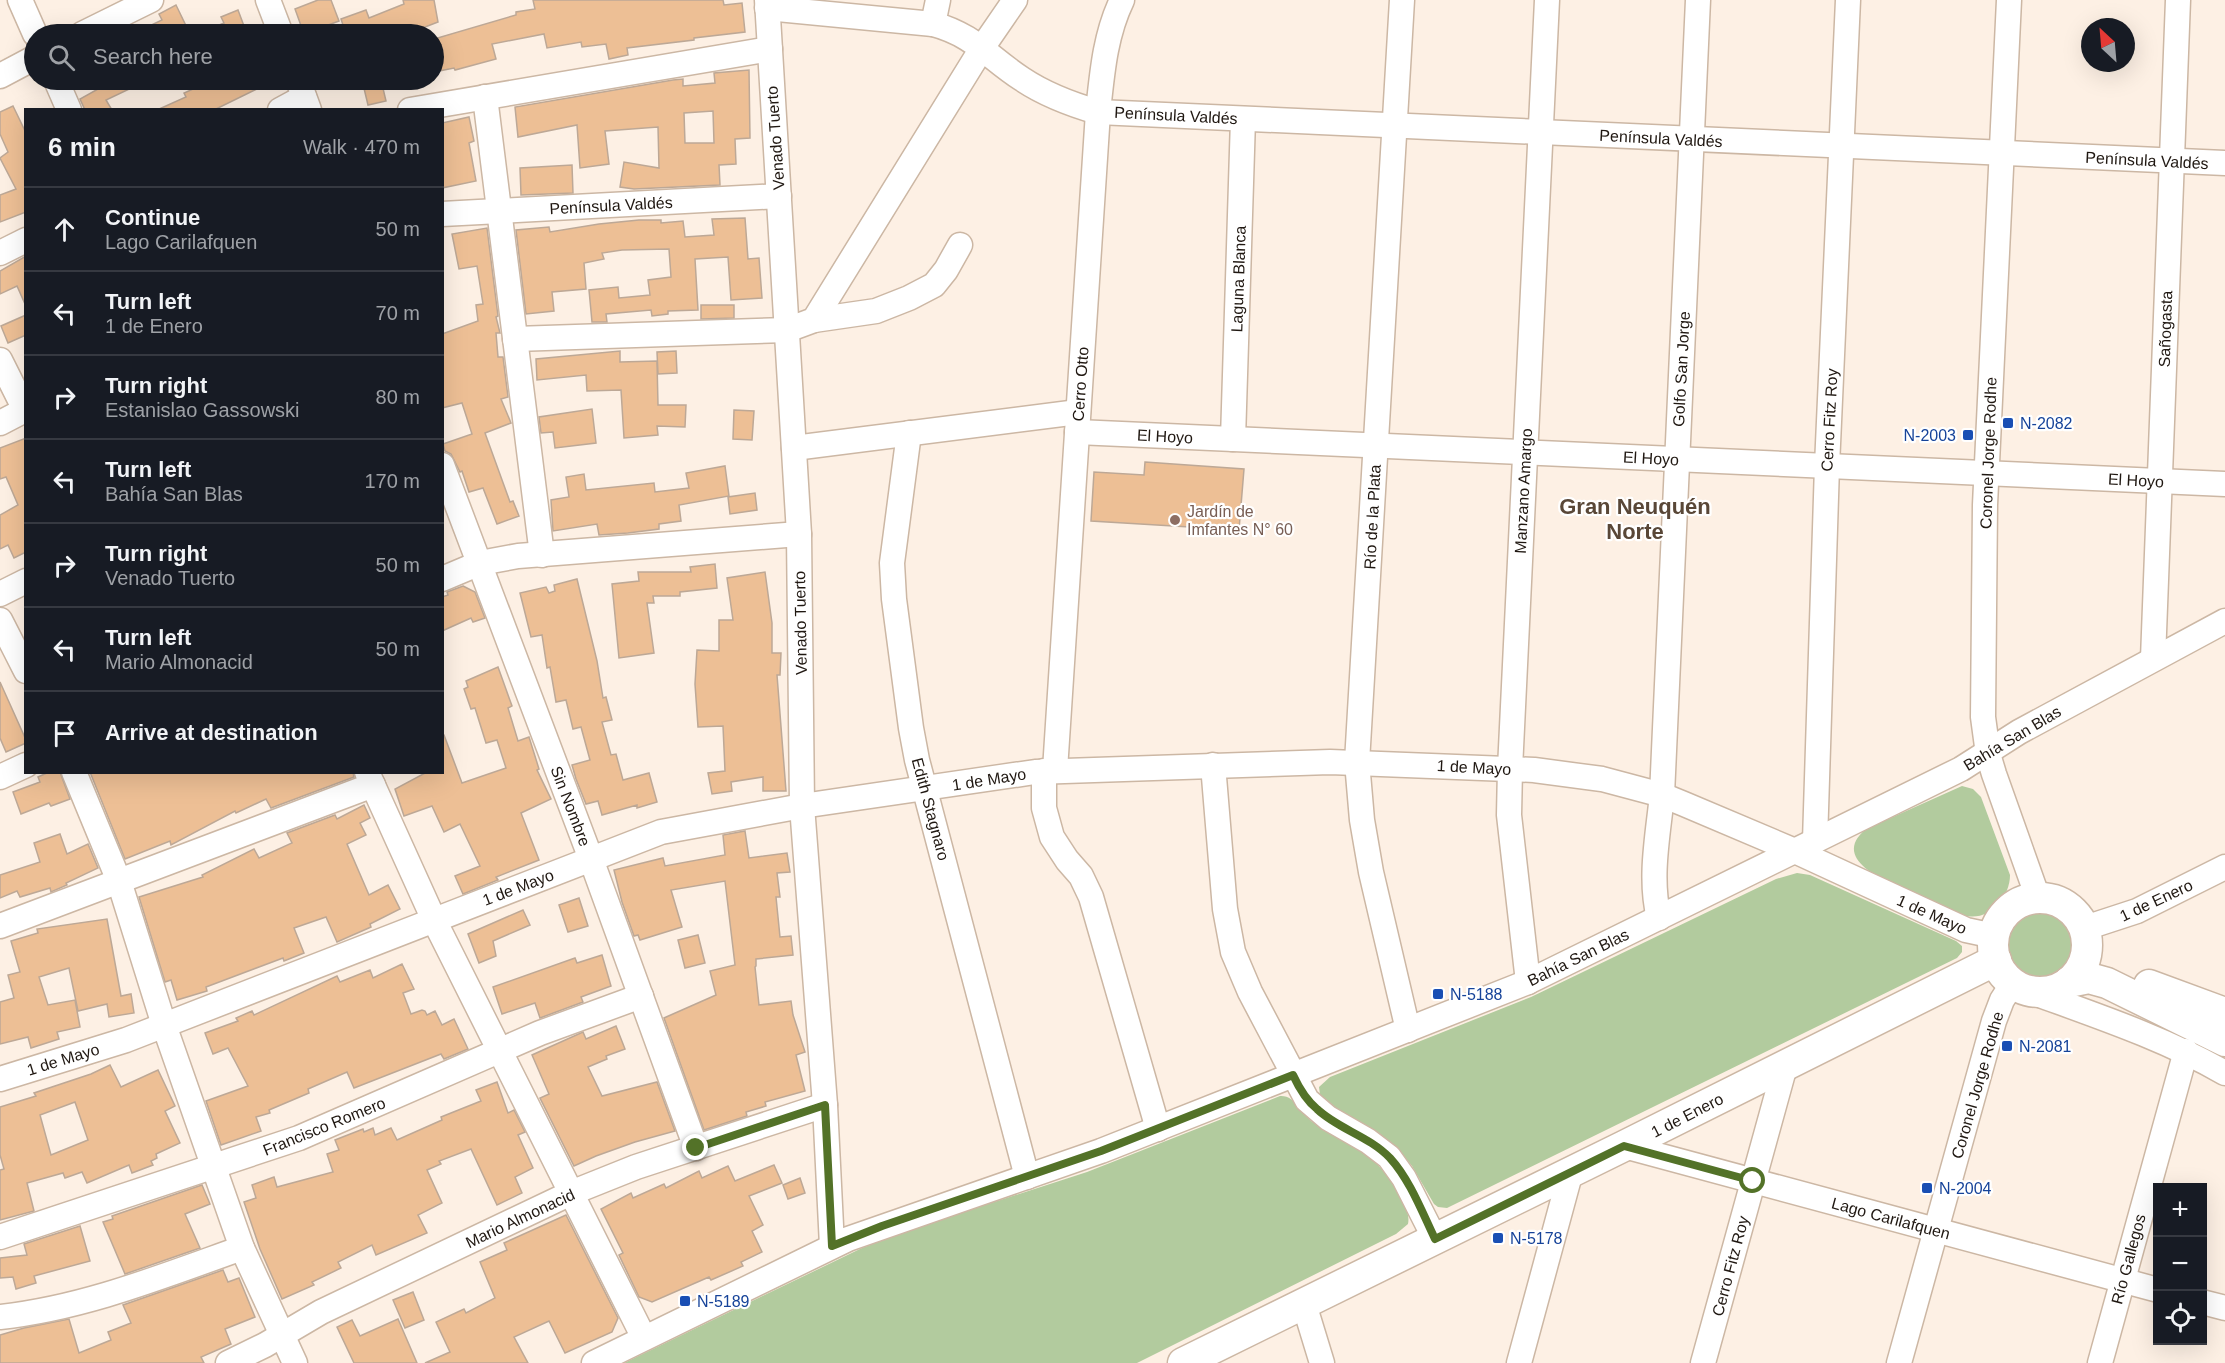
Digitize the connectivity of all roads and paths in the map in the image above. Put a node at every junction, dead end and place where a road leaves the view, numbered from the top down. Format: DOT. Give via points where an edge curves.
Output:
graph roads {
  1 [pos="20,0"];
  2 [pos="151,0"];
  3 [pos="268,0"];
  4 [pos="938,0"];
  5 [pos="1015,0"];
  6 [pos="1122,0"];
  7 [pos="1402,0"];
  8 [pos="1547,0"];
  9 [pos="1698,0"];
  10 [pos="1848,0"];
  11 [pos="2008,0"];
  12 [pos="2178,0"];
  13 [pos="767,4"];
  14 [pos="31,24"];
  15 [pos="102,24"];
  16 [pos="277,24"];
  17 [pos="933,24"];
  18 [pos="982,48"];
  19 [pos="770,49"];
  20 [pos="24,63"];
  21 [pos="0,76"];
  22 [pos="60,90"];
  23 [pos="304,95"];
  24 [pos="485,97"];
  25 [pos="68,108"];
  26 [pos="283,108"];
  27 [pos="422,108"];
  28 [pos="1098,112"];
  29 [pos="1243,118"];
  30 [pos="1395,125"];
  31 [pos="1541,132"];
  32 [pos="1692,139"];
  33 [pos="1841,146"];
  34 [pos="2001,153"];
  35 [pos="2172,161"];
  36 [pos="2225,164"];
  37 [pos="779,196"];
  38 [pos="499,211"];
  39 [pos="444,214"];
  40 [pos="24,241"];
  41 [pos="960,245"];
  42 [pos="0,253"];
  43 [pos="814,320"];
  44 [pos="787,330"];
  45 [pos="515,339"];
  46 [pos="0,360"];
  47 [pos="24,409"];
  48 [pos="24,411"];
  49 [pos="1078,422"];
  50 [pos="0,423"];
  51 [pos="909,434"];
  52 [pos="1233,439"];
  53 [pos="1376,445"];
  54 [pos="794,448"];
  55 [pos="1525,452"];
  56 [pos="1677,459"];
  57 [pos="1827,466"];
  58 [pos="444,470"];
  59 [pos="1987,473"];
  60 [pos="2160,481"];
  61 [pos="2225,484"];
  62 [pos="799,534"];
  63 [pos="542,555"];
  64 [pos="480,563"];
  65 [pos="444,578"];
  66 [pos="24,581"];
  67 [pos="0,594"];
  68 [pos="0,620"];
  69 [pos="2225,621"];
  70 [pos="2153,659"];
  71 [pos="24,667"];
  72 [pos="1988,753"];
  73 [pos="1357,762"];
  74 [pos="1213,765"];
  75 [pos="24,766"];
  76 [pos="1510,769"];
  77 [pos="1050,771"];
  78 [pos="75,774"];
  79 [pos="0,777"];
  80 [pos="370,778"];
  81 [pos="925,789"];
  82 [pos="1662,795"];
  83 [pos="802,806"];
  84 [pos="1805,846"];
  85 [pos="591,859"];
  86 [pos="2225,867"];
  87 [pos="119,881"];
  88 [pos="2038,898"];
  89 [pos="1659,918"];
  90 [pos="434,920"];
  91 [pos="0,926"];
  92 [pos="2086,936"];
  93 [pos="2007,967"];
  94 [pos="1528,982"];
  95 [pos="2069,982"];
  96 [pos="641,996"];
  97 [pos="2225,1013"];
  98 [pos="164,1025"];
  99 [pos="1408,1030"];
  100 [pos="2225,1041"];
  101 [pos="500,1051"];
  102 [pos="2186,1051"];
  103 [pos="1785,1065"];
  104 [pos="2225,1073"];
  105 [pos="1293,1075"];
  106 [pos="0,1079"];
  107 [pos="825,1105"];
  108 [pos="1158,1129"];
  109 [pos="1624,1146"];
  110 [pos="696,1148"];
  111 [pos="213,1167"];
  112 [pos="1572,1172"];
  113 [pos="1027,1177"];
  114 [pos="1753,1181"];
  115 [pos="571,1193"];
  116 [pos="1936,1230"];
  117 [pos="0,1238"];
  118 [pos="1435,1239"];
  119 [pos="832,1246"];
  120 [pos="242,1248"];
  121 [pos="2122,1281"];
  122 [pos="2153,1289"];
  123 [pos="2207,1303"];
  124 [pos="1304,1304"];
  125 [pos="2225,1308"];
  126 [pos="0,1317"];
  127 [pos="282,1335"];
  128 [pos="644,1338"];
  129 [pos="1193,1361"];
  130 [pos="228,1363"];
  131 [pos="295,1363"];
  132 [pos="594,1363"];
  133 [pos="1322,1363"];
  134 [pos="1519,1363"];
  135 [pos="1703,1363"];
  136 [pos="1899,1363"];
  137 [pos="2100,1363"];
  1 -- 14 [label="street"];
  2 -- 15 [label="street"];
  3 -- 16 [label="street"];
  4 -- 17 [label="street"];
  5 -- 18 [label="street"];
  6 -- 28 [label="street, Cerro Otto" via="1106,47"];
  7 -- 30 [label="street, Río de la Plata"];
  8 -- 31 [label="street, Manzano Amargo"];
  9 -- 32 [label="street, Golfo San Jorge"];
  10 -- 33 [label="street, Cerro Fitz Roy"];
  11 -- 34 [label="street, Coronel Jorge Rodhe"];
  12 -- 35 [label="street, Sañogasta"];
  13 -- 17 [label="street, Península Valdés"];
  13 -- 19 [label="street, Venado Tuerto"];
  17 -- 18 [label="street, Península Valdés" via="952,29"];
  18 -- 28 [label="street, Península Valdés" via="1046,94"];
  18 -- 43 [label="street"];
  19 -- 24 [label="street"];
  19 -- 37 [label="street, Venado Tuerto"];
  20 -- 21 [label="street"];
  22 -- 25 [label="street"];
  23 -- 26 [label="street"];
  24 -- 27 [label="street"];
  24 -- 38 [label="street"];
  28 -- 29 [label="street, Península Valdés"];
  28 -- 49 [label="street, Cerro Otto"];
  29 -- 30 [label="street, Península Valdés"];
  29 -- 52 [label="street, Laguna Blanca"];
  30 -- 31 [label="street, Península Valdés"];
  30 -- 53 [label="street, Río de la Plata"];
  31 -- 32 [label="street, Península Valdés"];
  31 -- 55 [label="street, Manzano Amargo"];
  32 -- 33 [label="street, Península Valdés"];
  32 -- 56 [label="street, Golfo San Jorge"];
  33 -- 34 [label="street, Península Valdés"];
  33 -- 57 [label="street, Cerro Fitz Roy"];
  34 -- 35 [label="street, Península Valdés"];
  34 -- 59 [label="street, Coronel Jorge Rodhe"];
  35 -- 36 [label="street, Península Valdés"];
  35 -- 60 [label="street, Sañogasta"];
  37 -- 38 [label="street, Península Valdés"];
  37 -- 44 [label="street, Venado Tuerto"];
  38 -- 39 [label="street, Península Valdés"];
  38 -- 45 [label="street"];
  40 -- 42 [label="street"];
  41 -- 43 [label="street" via="934,285 909,298 876,311"];
  43 -- 44 [label="street"];
  44 -- 45 [label="street"];
  44 -- 54 [label="street, Venado Tuerto"];
  45 -- 63 [label="street"];
  46 -- 47 [label="street"];
  48 -- 50 [label="street"];
  49 -- 51 [label="street, El Hoyo"];
  49 -- 52 [label="street, El Hoyo"];
  49 -- 77 [label="street, Cerro Otto"];
  51 -- 54 [label="street, El Hoyo"];
  51 -- 81 [label="street, Edith Stagnaro" via="892,563 893,590 911,728"];
  52 -- 53 [label="street, El Hoyo"];
  53 -- 55 [label="street, El Hoyo"];
  53 -- 73 [label="street, Río de la Plata"];
  54 -- 62 [label="street, Venado Tuerto"];
  55 -- 56 [label="street, El Hoyo"];
  55 -- 76 [label="street, Manzano Amargo"];
  56 -- 57 [label="street, El Hoyo"];
  56 -- 82 [label="street, Golfo San Jorge"];
  57 -- 59 [label="street, El Hoyo"];
  57 -- 84 [label="street, Cerro Fitz Roy"];
  58 -- 64 [label="street, Sin Nombre"];
  59 -- 60 [label="street, El Hoyo"];
  59 -- 72 [label="street, Coronel Jorge Rodhe" via="1983,717"];
  60 -- 61 [label="street, El Hoyo"];
  60 -- 70 [label="street, Sañogasta"];
  62 -- 63 [label="street"];
  62 -- 83 [label="street, Venado Tuerto"];
  63 -- 64 [label="street"];
  64 -- 65 [label="street"];
  64 -- 85 [label="street, Sin Nombre"];
  66 -- 67 [label="street"];
  68 -- 71 [label="street"];
  69 -- 70 [label="street, Bahía San Blas"];
  70 -- 72 [label="street, Bahía San Blas"];
  72 -- 84 [label="street, Bahía San Blas"];
  72 -- 88 [label="street, Coronel Jorge Rodhe"];
  73 -- 74 [label="street, 1 de Mayo"];
  73 -- 76 [label="street, 1 de Mayo"];
  73 -- 99 [label="street, Río de la Plata" via="1371,872"];
  74 -- 77 [label="street, 1 de Mayo"];
  74 -- 105 [label="street" via="1225,909 1233,952"];
  75 -- 79 [label="street"];
  76 -- 82 [label="street, 1 de Mayo" via="1568,773"];
  76 -- 94 [label="street, Manzano Amargo" via="1509,815"];
  77 -- 81 [label="street, 1 de Mayo"];
  77 -- 108 [label="street, Cerro Otto" via="1044,808 1052,837 1081,876 1091,897"];
  78 -- 87 [label="street"];
  80 -- 87 [label="street"];
  80 -- 90 [label="street"];
  81 -- 83 [label="street, 1 de Mayo"];
  81 -- 113 [label="street, Edith Stagnaro"];
  82 -- 84 [label="street, 1 de Mayo"];
  82 -- 89 [label="street, Golfo San Jorge" via="1654,879"];
  83 -- 85 [label="street, 1 de Mayo" via="661,832"];
  83 -- 107 [label="street, Venado Tuerto"];
  84 -- 89 [label="street, Bahía San Blas"];
  84 -- 93 [label="street, 1 de Mayo" via="1975,933"];
  85 -- 90 [label="street, 1 de Mayo"];
  85 -- 96 [label="street, Sin Nombre"];
  86 -- 92 [label="street, 1 de Enero"];
  87 -- 91 [label="street"];
  87 -- 98 [label="street"];
  88 -- 92 [label="main road" via="2053,899 2066,906 2077,915"];
  88 -- 93 [label="main road" via="2013,906 2004,915"];
  89 -- 94 [label="street, Bahía San Blas"];
  90 -- 98 [label="street, 1 de Mayo"];
  90 -- 101 [label="street"];
  92 -- 95 [label="main road" via="2086,958"];
  92 -- 97 [label="main road" via="2098,957 2128,977"];
  93 -- 95 [label="main road, 1 de Enero" via="2041,992"];
  93 -- 102 [label="street, 1 de Mayo"];
  93 -- 103 [label="main road, 1 de Enero"];
  93 -- 116 [label="street, Coronel Jorge Rodhe"];
  94 -- 99 [label="street, Bahía San Blas"];
  95 -- 100 [label="main road" via="2089,978 2107,983"];
  96 -- 101 [label="street, Francisco Romero"];
  96 -- 110 [label="street, Sin Nombre"];
  98 -- 106 [label="street, 1 de Mayo"];
  98 -- 111 [label="street"];
  99 -- 105 [label="street, Bahía San Blas"];
  101 -- 111 [label="street, Francisco Romero" via="299,1138"];
  101 -- 115 [label="street"];
  102 -- 104 [label="street, 1 de Mayo"];
  102 -- 121 [label="street, Río Gallegos"];
  103 -- 109 [label="main road, 1 de Enero"];
  103 -- 114 [label="street, Cerro Fitz Roy"];
  105 -- 108 [label="street, Bahía San Blas"];
  105 -- 118 [label="street" via="1317,1110 1389,1157"];
  107 -- 110 [label="street, Mario Almonacid"];
  107 -- 119 [label="street, Venado Tuerto"];
  108 -- 113 [label="street, Bahía San Blas"];
  109 -- 112 [label="main road, 1 de Enero"];
  109 -- 114 [label="street, Lago Carilafquen"];
  110 -- 115 [label="street, Mario Almonacid"];
  111 -- 117 [label="street, Francisco Romero"];
  111 -- 120 [label="street"];
  112 -- 118 [label="main road, 1 de Enero"];
  112 -- 134 [label="street"];
  113 -- 119 [label="street, Bahía San Blas"];
  114 -- 116 [label="street, Lago Carilafquen"];
  114 -- 135 [label="street, Cerro Fitz Roy"];
  115 -- 127 [label="street, Mario Almonacid" via="321,1312"];
  115 -- 128 [label="street"];
  116 -- 121 [label="street, Lago Carilafquen"];
  116 -- 136 [label="street, Coronel Jorge Rodhe"];
  118 -- 124 [label="main road, 1 de Enero"];
  119 -- 128 [label="street, Bahía San Blas"];
  120 -- 126 [label="street" via="100,1296"];
  120 -- 127 [label="street"];
  121 -- 122 [label="street, Lago Carilafquen"];
  121 -- 137 [label="street, Río Gallegos"];
  123 -- 125 [label="street"];
  124 -- 129 [label="main road, 1 de Enero"];
  124 -- 133 [label="street"];
  127 -- 130 [label="street, Mario Almonacid"];
  127 -- 131 [label="street"];
  128 -- 132 [label="street, Bahía San Blas"];
}
